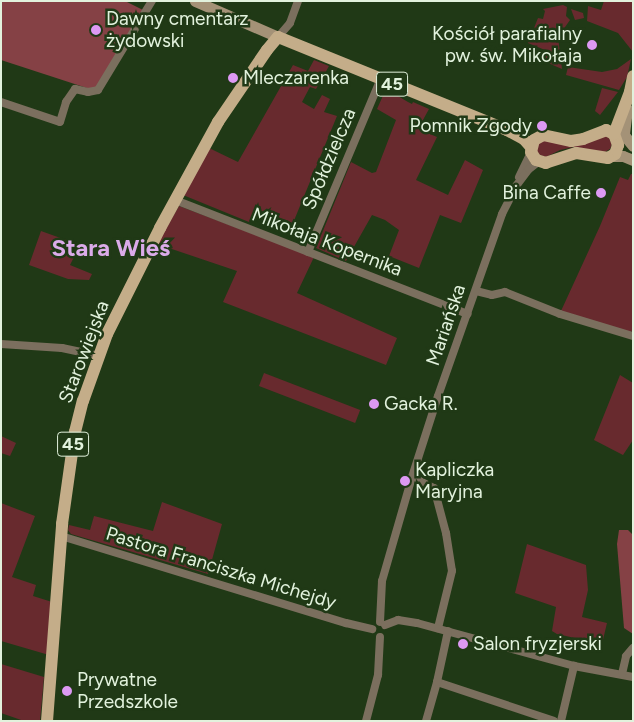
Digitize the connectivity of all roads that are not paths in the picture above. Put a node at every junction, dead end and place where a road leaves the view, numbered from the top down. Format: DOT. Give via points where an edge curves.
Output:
graph roads {
  1 [pos="152,1"];
  2 [pos="195,1"];
  3 [pos="298,1"];
  4 [pos="278,37"];
  5 [pos="633,77"];
  6 [pos="380,78"];
  7 [pos="630,92"];
  8 [pos="1,102"];
  9 [pos="612,136"];
  10 [pos="633,146"];
  11 [pos="535,149"];
  12 [pos="633,152"];
  13 [pos="612,156"];
  14 [pos="633,160"];
  15 [pos="516,186"];
  16 [pos="175,200"];
  17 [pos="308,252"];
  18 [pos="476,290"];
  19 [pos="468,314"];
  20 [pos="633,336"];
  21 [pos="1,344"];
  22 [pos="96,355"];
  23 [pos="412,477"];
  24 [pos="61,536"];
  25 [pos="382,623"];
  26 [pos="438,628"];
  27 [pos="372,629"];
  28 [pos="448,631"];
  29 [pos="380,637"];
  30 [pos="633,648"];
  31 [pos="574,666"];
  32 [pos="622,674"];
  33 [pos="633,677"];
  34 [pos="437,682"];
  35 [pos="530,713"];
  36 [pos="47,721"];
  37 [pos="366,721"];
  38 [pos="426,721"];
  39 [pos="526,721"];
  40 [pos="554,721"];
  41 [pos="561,721"];
  1 -- 8 [label="street" via="98,90 75,89 66,102 60,122"];
  2 -- 4 [label="main road"];
  3 -- 4 [label="street" via="290,23"];
  4 -- 6 [label="main road, 45"];
  4 -- 16 [label="main road, Starowiejska / 45" via="224,112"];
  5 -- 7 [label="main road"];
  5 -- 9 [label="main road"];
  6 -- 11 [label="main road, 45" via="507,130"];
  6 -- 17 [label="street, Spółdzielcza"];
  7 -- 9 [label="main road"];
  7 -- 10 [label="main road" via="624,135"];
  9 -- 11 [label="main road, 45" via="571,141 546,134"];
  9 -- 12 [label="main road"];
  9 -- 13 [label="main road" via="616,151"];
  11 -- 13 [label="main road, 45" via="549,163 576,153 604,159"];
  11 -- 15 [label="street, Mariańska"];
  11 -- 15 [label="street, Mariańska" via="529,168"];
  13 -- 14 [label="main road"];
  15 -- 18 [label="street, Mariańska" via="502,214"];
  16 -- 17 [label="street, Mikołaja Kopernika"];
  16 -- 24 [label="main road, Starowiejska / 45" via="117,313 82,401"];
  17 -- 19 [label="street, Mikołaja Kopernika"];
  18 -- 19 [label="street, Mariańska"];
  18 -- 20 [label="street" via="492,295 504,292 560,314"];
  19 -- 23 [label="street, Mariańska"];
  21 -- 22 [label="street" via="62,348"];
  23 -- 25 [label="street, Mariańska" via="381,586"];
  23 -- 26 [label="street" via="434,488 446,533 452,571"];
  24 -- 27 [label="street, Pastora Franciszka Michejdy"];
  24 -- 36 [label="main road, Starowiejska / 45"];
  25 -- 26 [label="street" via="398,620"];
  25 -- 27 [label="street" via="374,624"];
  25 -- 29 [label="street" via="386,632"];
  26 -- 28 [label="street"];
  27 -- 29 [label="street" via="373,634"];
  28 -- 31 [label="street"];
  28 -- 34 [label="street"];
  29 -- 37 [label="street" via="378,675"];
  30 -- 32 [label="street" via="626,656"];
  31 -- 32 [label="street"];
  31 -- 41 [label="street"];
  32 -- 33 [label="street"];
  34 -- 35 [label="street"];
  34 -- 38 [label="street"];
  35 -- 39 [label="street"];
  35 -- 40 [label="street"];
}
